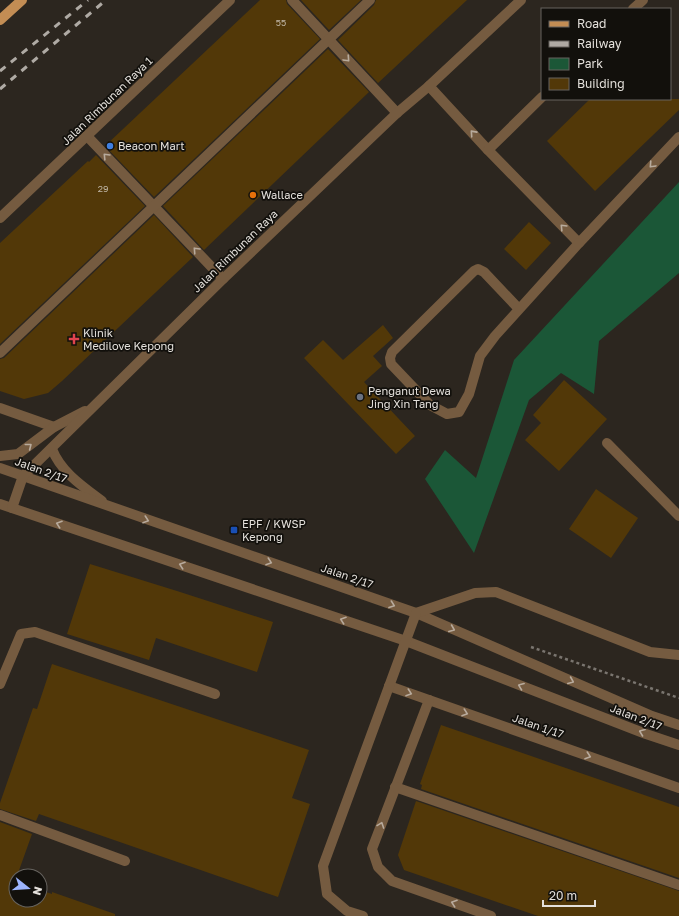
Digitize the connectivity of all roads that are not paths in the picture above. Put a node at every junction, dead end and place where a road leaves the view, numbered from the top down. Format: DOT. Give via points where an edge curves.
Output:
graph roads {
  1 [pos="22,0"];
  2 [pos="230,0"];
  3 [pos="292,0"];
  4 [pos="370,0"];
  5 [pos="521,0"];
  6 [pos="643,0"];
  7 [pos="634,8"];
  8 [pos="0,20"];
  9 [pos="329,39"];
  10 [pos="429,86"];
  11 [pos="541,98"];
  12 [pos="398,113"];
  13 [pos="87,136"];
  14 [pos="679,137"];
  15 [pos="488,150"];
  16 [pos="154,206"];
  17 [pos="0,218"];
  18 [pos="579,243"];
  19 [pos="223,279"];
  20 [pos="519,309"];
  21 [pos="0,353"];
  22 [pos="0,408"];
  23 [pos="92,408"];
  24 [pos="54,427"];
  25 [pos="607,443"];
  26 [pos="52,449"];
  27 [pos="0,456"];
  28 [pos="0,468"];
  29 [pos="23,476"];
  30 [pos="0,504"];
  31 [pos="109,507"];
  32 [pos="12,508"];
  33 [pos="679,516"];
  34 [pos="416,613"];
  35 [pos="406,641"];
  36 [pos="679,655"];
  37 [pos="0,684"];
  38 [pos="389,686"];
  39 [pos="215,694"];
  40 [pos="429,700"];
  41 [pos="679,725"];
  42 [pos="679,745"];
  43 [pos="395,787"];
  44 [pos="679,788"];
  45 [pos="0,815"];
  46 [pos="125,861"];
  47 [pos="679,885"];
  48 [pos="362,916"];
  49 [pos="490,916"];
  1 -- 8 [label="main road"];
  2 -- 13 [label="street, Jalan Rimbunan Raya 1"];
  3 -- 9 [label="street"];
  4 -- 9 [label="street"];
  5 -- 10 [label="street, Jalan Rimbunan Raya"];
  6 -- 7 [label="street"];
  9 -- 12 [label="street, one-way"];
  9 -- 16 [label="street"];
  10 -- 12 [label="street, Jalan Rimbunan Raya"];
  15 -- 10 [label="street, one-way"];
  11 -- 15 [label="street"];
  12 -- 19 [label="street, Jalan Rimbunan Raya"];
  16 -- 13 [label="street, one-way"];
  13 -- 17 [label="street, Jalan Rimbunan Raya 1"];
  14 -- 18 [label="street, one-way"];
  18 -- 15 [label="street, one-way"];
  19 -- 16 [label="street, one-way"];
  16 -- 21 [label="street"];
  18 -- 20 [label="street"];
  19 -- 23 [label="street, Jalan Rimbunan Raya"];
  20 -- 20 [label="street" via="480,356 469,394 459,412 447,414 430,405 391,364 392,352 478,269 484,272"];
  22 -- 24 [label="street"];
  23 -- 24 [label="street"];
  23 -- 26 [label="street, Jalan Rimbunan Raya"];
  27 -- 24 [label="street, one-way" via="18,454"];
  25 -- 33 [label="street"];
  26 -- 29 [label="street, Jalan Rimbunan Raya"];
  26 -- 31 [label="street" via="63,469"];
  28 -- 29 [label="street, Jalan 2/17"];
  29 -- 31 [label="street, Jalan 2/17"];
  29 -- 32 [label="street"];
  30 -- 32 [label="street, Jalan 2/17"];
  31 -- 34 [label="street, Jalan 2/17, one-way"];
  35 -- 32 [label="street, Jalan 2/17, one-way"];
  34 -- 35 [label="street"];
  34 -- 36 [label="street" via="475,593 496,592 650,652"];
  34 -- 41 [label="street, Jalan 2/17, one-way" via="652,716"];
  35 -- 38 [label="street"];
  42 -- 35 [label="street, Jalan 2/17, one-way"];
  37 -- 39 [label="street" via="20,634 35,632"];
  38 -- 40 [label="street, Jalan 1/17, one-way"];
  38 -- 48 [label="street" via="323,866 327,894 347,910"];
  40 -- 43 [label="street"];
  40 -- 44 [label="street, Jalan 1/17, one-way"];
  43 -- 47 [label="street"];
  49 -- 43 [label="street, one-way" via="392,881 378,867 372,849"];
  45 -- 46 [label="street"];
}
